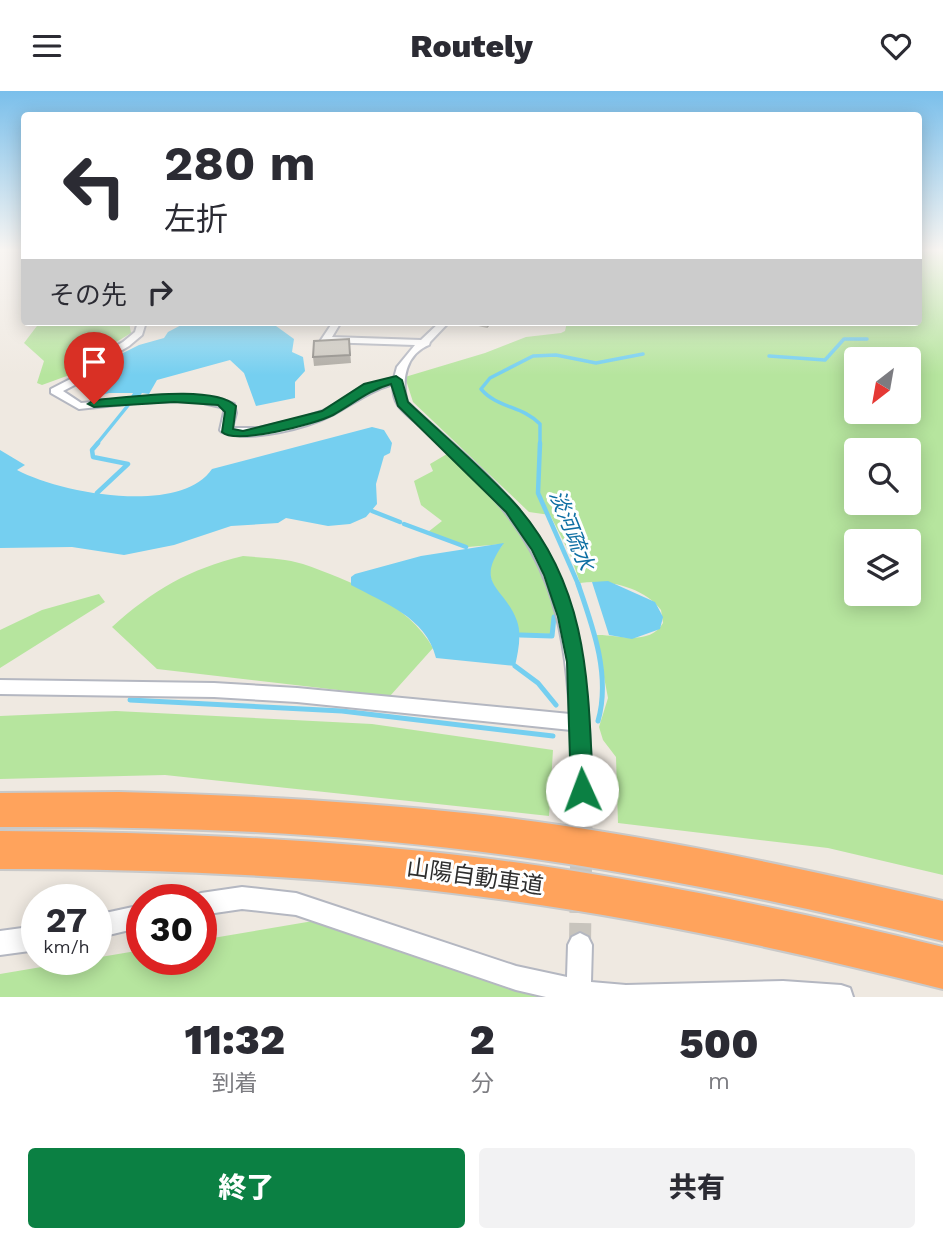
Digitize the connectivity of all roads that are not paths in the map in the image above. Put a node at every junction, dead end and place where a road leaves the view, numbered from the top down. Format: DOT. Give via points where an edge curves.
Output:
graph roads {
  1 [pos="141,326"];
  2 [pos="335,326"];
  3 [pos="441,326"];
  4 [pos="426,343"];
  5 [pos="396,380"];
  6 [pos="0,687"];
  7 [pos="580,723"];
  8 [pos="582,790"];
  9 [pos="0,810"];
  10 [pos="0,851"];
  11 [pos="217,901"];
  12 [pos="943,921"];
  13 [pos="21,940"];
  14 [pos="0,943"];
  15 [pos="580,945"];
  16 [pos="943,968"];
  17 [pos="578,992"];
  18 [pos="841,997"];
  1 -- 5 [label="street" via="126,344 96,361 88,374 55,391 79,406 174,398 221,401 230,406 226,430 243,435 326,413 368,387"];
  2 -- 4 [label="street" via="326,340"];
  3 -- 4 [label="street"];
  4 -- 5 [label="street" via="403,363"];
  5 -- 7 [label="street" via="402,403 511,509 539,548 562,601 572,639"];
  6 -- 7 [label="street" via="297,695"];
  7 -- 8 [label="street"];
  9 -- 12 [label="highway, 山陽自動車道" via="262,814 460,830 739,875"];
  10 -- 16 [label="highway, 山陽自動車道" via="252,855 454,873 742,921"];
  11 -- 17 [label="street" via="285,901 527,981"];
  13 -- 14 [label="street"];
  15 -- 17 [label="street"];
  17 -- 18 [label="street" via="626,997 783,993"];
}
